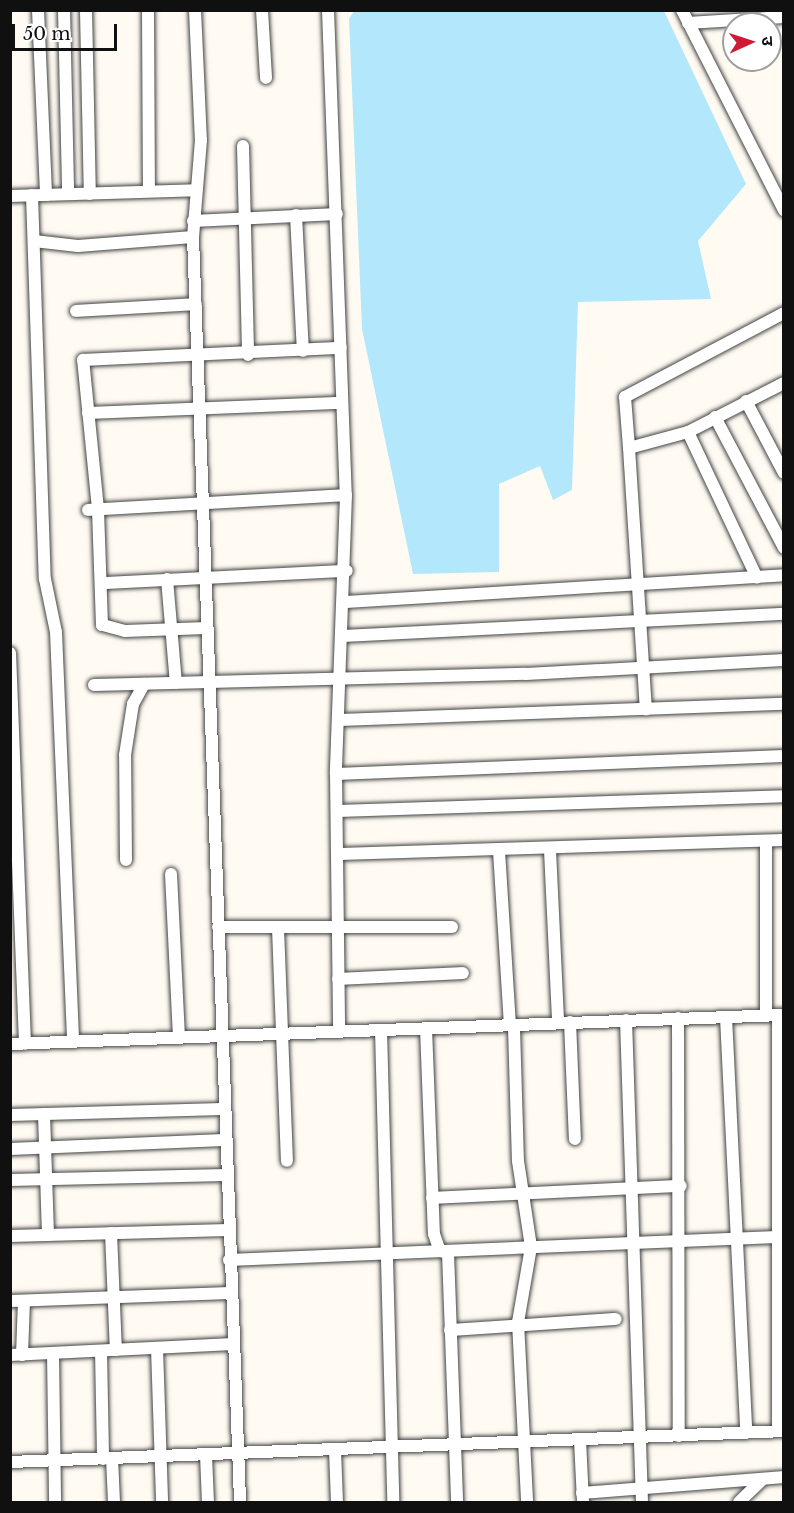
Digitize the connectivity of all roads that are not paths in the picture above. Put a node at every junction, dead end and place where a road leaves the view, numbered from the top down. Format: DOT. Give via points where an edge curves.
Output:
graph roads {
  1 [pos="38,10"];
  2 [pos="64,10"];
  3 [pos="86,10"];
  4 [pos="148,10"];
  5 [pos="195,10"];
  6 [pos="262,10"];
  7 [pos="328,10"];
  8 [pos="682,10"];
  9 [pos="722,19"];
  10 [pos="688,22"];
  11 [pos="266,78"];
  12 [pos="243,146"];
  13 [pos="196,190"];
  14 [pos="149,191"];
  15 [pos="68,193"];
  16 [pos="90,194"];
  17 [pos="32,195"];
  18 [pos="46,195"];
  19 [pos="10,196"];
  20 [pos="783,210"];
  21 [pos="337,214"];
  22 [pos="296,215"];
  23 [pos="248,219"];
  24 [pos="194,221"];
  25 [pos="193,237"];
  26 [pos="34,241"];
  27 [pos="196,304"];
  28 [pos="76,311"];
  29 [pos="783,313"];
  30 [pos="341,348"];
  31 [pos="303,351"];
  32 [pos="248,355"];
  33 [pos="198,358"];
  34 [pos="783,382"];
  35 [pos="746,401"];
  36 [pos="342,403"];
  37 [pos="199,409"];
  38 [pos="88,413"];
  39 [pos="715,417"];
  40 [pos="688,432"];
  41 [pos="629,448"];
  42 [pos="783,473"];
  43 [pos="346,495"];
  44 [pos="202,502"];
  45 [pos="93,509"];
  46 [pos="783,548"];
  47 [pos="347,571"];
  48 [pos="204,576"];
  49 [pos="783,576"];
  50 [pos="757,578"];
  51 [pos="167,579"];
  52 [pos="106,583"];
  53 [pos="641,584"];
  54 [pos="346,602"];
  55 [pos="783,614"];
  56 [pos="643,622"];
  57 [pos="206,628"];
  58 [pos="171,630"];
  59 [pos="343,636"];
  60 [pos="10,653"];
  61 [pos="783,660"];
  62 [pos="644,668"];
  63 [pos="338,678"];
  64 [pos="176,683"];
  65 [pos="207,683"];
  66 [pos="144,684"];
  67 [pos="94,685"];
  68 [pos="783,704"];
  69 [pos="646,709"];
  70 [pos="339,720"];
  71 [pos="12,728"];
  72 [pos="783,756"];
  73 [pos="336,774"];
  74 [pos="13,779"];
  75 [pos="783,796"];
  76 [pos="338,811"];
  77 [pos="783,840"];
  78 [pos="766,841"];
  79 [pos="550,850"];
  80 [pos="499,851"];
  81 [pos="338,854"];
  82 [pos="126,860"];
  83 [pos="171,874"];
  84 [pos="218,927"];
  85 [pos="452,927"];
  86 [pos="278,928"];
  87 [pos="339,928"];
  88 [pos="16,953"];
  89 [pos="463,973"];
  90 [pos="338,979"];
  91 [pos="776,1015"];
  92 [pos="726,1017"];
  93 [pos="678,1018"];
  94 [pos="626,1020"];
  95 [pos="564,1022"];
  96 [pos="510,1024"];
  97 [pos="426,1028"];
  98 [pos="381,1030"];
  99 [pos="339,1031"];
  100 [pos="280,1034"];
  101 [pos="223,1036"];
  102 [pos="179,1038"];
  103 [pos="73,1042"];
  104 [pos="10,1044"];
  105 [pos="26,1044"];
  106 [pos="222,1109"];
  107 [pos="44,1114"];
  108 [pos="10,1115"];
  109 [pos="575,1139"];
  110 [pos="224,1140"];
  111 [pos="45,1148"];
  112 [pos="10,1149"];
  113 [pos="287,1161"];
  114 [pos="225,1175"];
  115 [pos="10,1180"];
  116 [pos="46,1180"];
  117 [pos="681,1186"];
  118 [pos="632,1189"];
  119 [pos="521,1195"];
  120 [pos="432,1198"];
  121 [pos="228,1230"];
  122 [pos="111,1233"];
  123 [pos="48,1235"];
  124 [pos="10,1236"];
  125 [pos="777,1237"];
  126 [pos="735,1238"];
  127 [pos="681,1240"];
  128 [pos="635,1242"];
  129 [pos="531,1247"];
  130 [pos="440,1251"];
  131 [pos="386,1253"];
  132 [pos="229,1260"];
  133 [pos="230,1293"];
  134 [pos="115,1297"];
  135 [pos="10,1301"];
  136 [pos="24,1301"];
  137 [pos="616,1319"];
  138 [pos="518,1322"];
  139 [pos="450,1330"];
  140 [pos="232,1344"];
  141 [pos="157,1348"];
  142 [pos="116,1350"];
  143 [pos="101,1351"];
  144 [pos="53,1353"];
  145 [pos="16,1355"];
  146 [pos="781,1431"];
  147 [pos="746,1433"];
  148 [pos="679,1436"];
  149 [pos="641,1437"];
  150 [pos="580,1440"];
  151 [pos="521,1443"];
  152 [pos="453,1445"];
  153 [pos="390,1448"];
  154 [pos="335,1450"];
  155 [pos="237,1454"];
  156 [pos="206,1455"];
  157 [pos="159,1456"];
  158 [pos="107,1459"];
  159 [pos="55,1461"];
  160 [pos="10,1462"];
  161 [pos="783,1477"];
  162 [pos="763,1479"];
  163 [pos="642,1497"];
  164 [pos="583,1498"];
  165 [pos="55,1503"];
  166 [pos="114,1503"];
  167 [pos="162,1503"];
  168 [pos="208,1503"];
  169 [pos="240,1503"];
  170 [pos="337,1503"];
  171 [pos="393,1503"];
  172 [pos="457,1503"];
  173 [pos="527,1503"];
  174 [pos="739,1503"];
  1 -- 18 [label="street"];
  2 -- 15 [label="street"];
  3 -- 16 [label="street"];
  4 -- 14 [label="street"];
  5 -- 13 [label="street" via="201,140"];
  6 -- 11 [label="street"];
  7 -- 21 [label="street"];
  8 -- 10 [label="street"];
  9 -- 10 [label="street"];
  10 -- 20 [label="street"];
  12 -- 23 [label="street"];
  13 -- 14 [label="street"];
  13 -- 24 [label="street"];
  14 -- 16 [label="street"];
  15 -- 16 [label="street"];
  15 -- 18 [label="street"];
  17 -- 18 [label="street"];
  17 -- 19 [label="street"];
  17 -- 26 [label="street"];
  21 -- 22 [label="street"];
  21 -- 30 [label="street"];
  22 -- 23 [label="street"];
  22 -- 31 [label="street"];
  23 -- 24 [label="street"];
  23 -- 32 [label="street"];
  24 -- 25 [label="street"];
  25 -- 26 [label="street" via="78,246"];
  25 -- 27 [label="street"];
  26 -- 103 [label="street" via="45,579 56,632"];
  27 -- 28 [label="street"];
  27 -- 33 [label="street"];
  29 -- 41 [label="street" via="625,397"];
  30 -- 31 [label="street"];
  30 -- 36 [label="street"];
  31 -- 32 [label="street"];
  32 -- 33 [label="street"];
  33 -- 37 [label="street"];
  33 -- 38 [label="street" via="83,360"];
  34 -- 35 [label="street"];
  35 -- 39 [label="street"];
  35 -- 42 [label="street"];
  36 -- 37 [label="street"];
  36 -- 43 [label="street"];
  37 -- 38 [label="street"];
  37 -- 44 [label="street"];
  38 -- 45 [label="street"];
  39 -- 40 [label="street"];
  39 -- 46 [label="street"];
  40 -- 41 [label="street"];
  40 -- 50 [label="street"];
  41 -- 53 [label="street"];
  43 -- 44 [label="street"];
  43 -- 47 [label="street"];
  44 -- 45 [label="street"];
  44 -- 48 [label="street"];
  45 -- 58 [label="street" via="102,625 124,631"];
  47 -- 48 [label="street"];
  47 -- 54 [label="street"];
  48 -- 51 [label="street"];
  48 -- 57 [label="street"];
  49 -- 50 [label="street"];
  50 -- 53 [label="street"];
  51 -- 52 [label="street"];
  51 -- 58 [label="street"];
  53 -- 54 [label="street"];
  53 -- 56 [label="street"];
  54 -- 59 [label="street"];
  55 -- 56 [label="street"];
  56 -- 59 [label="street"];
  56 -- 62 [label="street"];
  57 -- 58 [label="street"];
  57 -- 65 [label="street"];
  58 -- 64 [label="street"];
  59 -- 63 [label="street"];
  60 -- 71 [label="street"];
  61 -- 62 [label="street"];
  62 -- 63 [label="street"];
  62 -- 69 [label="street"];
  63 -- 65 [label="street"];
  63 -- 70 [label="street"];
  64 -- 65 [label="street"];
  64 -- 66 [label="street"];
  65 -- 84 [label="street"];
  66 -- 67 [label="street"];
  66 -- 82 [label="street" via="133,704 125,755"];
  68 -- 69 [label="street"];
  69 -- 70 [label="street"];
  70 -- 73 [label="street"];
  71 -- 74 [label="street"];
  72 -- 73 [label="street"];
  73 -- 76 [label="street"];
  74 -- 88 [label="street"];
  75 -- 76 [label="street"];
  76 -- 81 [label="street"];
  77 -- 78 [label="street"];
  78 -- 79 [label="street"];
  78 -- 91 [label="street"];
  79 -- 80 [label="street"];
  79 -- 95 [label="street"];
  80 -- 81 [label="street"];
  80 -- 96 [label="street"];
  81 -- 87 [label="street"];
  83 -- 102 [label="street"];
  84 -- 86 [label="street"];
  84 -- 101 [label="street"];
  85 -- 87 [label="street"];
  86 -- 87 [label="street"];
  86 -- 100 [label="street"];
  87 -- 90 [label="street"];
  88 -- 105 [label="street"];
  89 -- 90 [label="street"];
  90 -- 99 [label="street"];
  91 -- 92 [label="street"];
  91 -- 125 [label="street"];
  92 -- 93 [label="street"];
  92 -- 126 [label="street"];
  93 -- 94 [label="street"];
  93 -- 117 [label="street"];
  94 -- 95 [label="street"];
  94 -- 118 [label="street"];
  95 -- 96 [label="street"];
  95 -- 109 [label="street"];
  96 -- 97 [label="street"];
  96 -- 119 [label="street" via="514,1028"];
  97 -- 98 [label="street"];
  97 -- 120 [label="street"];
  98 -- 99 [label="street"];
  98 -- 131 [label="street"];
  99 -- 100 [label="street"];
  100 -- 101 [label="street"];
  100 -- 113 [label="street"];
  101 -- 102 [label="street"];
  101 -- 106 [label="street"];
  102 -- 103 [label="street"];
  103 -- 105 [label="street"];
  104 -- 105 [label="street"];
  106 -- 107 [label="street"];
  106 -- 110 [label="street"];
  107 -- 108 [label="street"];
  107 -- 111 [label="street"];
  110 -- 111 [label="street"];
  110 -- 114 [label="street"];
  111 -- 112 [label="street"];
  111 -- 116 [label="street"];
  114 -- 116 [label="street"];
  114 -- 121 [label="street"];
  115 -- 116 [label="street"];
  116 -- 123 [label="street"];
  117 -- 118 [label="street"];
  117 -- 127 [label="street"];
  118 -- 119 [label="street"];
  118 -- 128 [label="street"];
  119 -- 120 [label="street"];
  119 -- 129 [label="street"];
  120 -- 130 [label="street"];
  121 -- 122 [label="street"];
  121 -- 132 [label="street"];
  122 -- 123 [label="street"];
  122 -- 134 [label="street"];
  123 -- 124 [label="street"];
  125 -- 126 [label="street"];
  125 -- 146 [label="street"];
  126 -- 127 [label="street"];
  126 -- 147 [label="street"];
  127 -- 128 [label="street"];
  127 -- 148 [label="street"];
  128 -- 129 [label="street"];
  128 -- 149 [label="street"];
  129 -- 130 [label="street"];
  129 -- 138 [label="street"];
  130 -- 131 [label="street"];
  130 -- 139 [label="street" via="448,1253"];
  131 -- 132 [label="street"];
  131 -- 153 [label="street"];
  132 -- 133 [label="street"];
  133 -- 134 [label="street"];
  133 -- 140 [label="street"];
  134 -- 136 [label="street"];
  134 -- 142 [label="street"];
  135 -- 136 [label="street"];
  136 -- 145 [label="street"];
  137 -- 138 [label="street"];
  138 -- 139 [label="street"];
  138 -- 151 [label="street"];
  139 -- 152 [label="street"];
  140 -- 141 [label="street"];
  140 -- 155 [label="street"];
  141 -- 142 [label="street"];
  141 -- 157 [label="street"];
  142 -- 143 [label="street"];
  143 -- 144 [label="street"];
  143 -- 158 [label="street"];
  144 -- 145 [label="street"];
  144 -- 159 [label="street"];
  146 -- 147 [label="street"];
  147 -- 148 [label="street"];
  148 -- 149 [label="street"];
  149 -- 150 [label="street"];
  149 -- 163 [label="street"];
  150 -- 151 [label="street"];
  150 -- 164 [label="street"];
  151 -- 152 [label="street"];
  151 -- 173 [label="street"];
  152 -- 153 [label="street"];
  152 -- 172 [label="street"];
  153 -- 154 [label="street"];
  153 -- 171 [label="street"];
  154 -- 155 [label="street"];
  154 -- 170 [label="street"];
  155 -- 156 [label="street"];
  155 -- 169 [label="street"];
  156 -- 157 [label="street"];
  156 -- 168 [label="street"];
  157 -- 158 [label="street"];
  157 -- 167 [label="street"];
  158 -- 159 [label="street"];
  158 -- 166 [label="street"];
  159 -- 160 [label="street"];
  159 -- 165 [label="street"];
  161 -- 162 [label="street"];
  162 -- 163 [label="street"];
  162 -- 174 [label="street"];
  163 -- 164 [label="street"];
}
